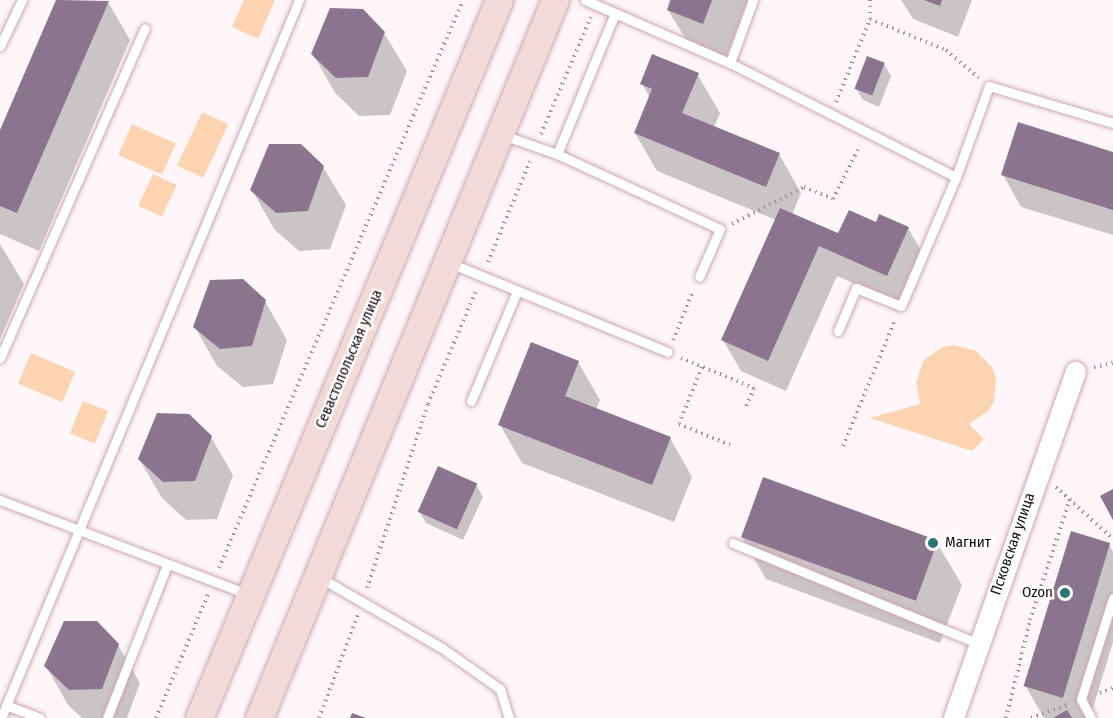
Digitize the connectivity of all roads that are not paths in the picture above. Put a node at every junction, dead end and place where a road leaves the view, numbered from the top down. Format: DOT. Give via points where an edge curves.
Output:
graph roads {
  1 [pos="22,0"];
  2 [pos="299,0"];
  3 [pos="499,0"];
  4 [pos="555,0"];
  5 [pos="585,0"];
  6 [pos="753,0"];
  7 [pos="615,13"];
  8 [pos="146,28"];
  9 [pos="0,46"];
  10 [pos="730,63"];
  11 [pos="1113,123"];
  12 [pos="498,133"];
  13 [pos="557,154"];
  14 [pos="956,177"];
  15 [pos="445,261"];
  16 [pos="699,277"];
  17 [pos="517,291"];
  18 [pos="838,331"];
  19 [pos="668,352"];
  20 [pos="0,358"];
  21 [pos="1076,372"];
  22 [pos="471,401"];
  23 [pos="0,500"];
  24 [pos="77,532"];
  25 [pos="733,543"];
  26 [pos="167,565"];
  27 [pos="317,576"];
  28 [pos="250,595"];
  29 [pos="1113,598"];
  30 [pos="979,644"];
  31 [pos="6,705"];
  32 [pos="1,718"];
  33 [pos="40,718"];
  34 [pos="107,718"];
  35 [pos="199,718"];
  36 [pos="259,718"];
  37 [pos="509,718"];
  38 [pos="954,718"];
  39 [pos="1091,718"];
  1 -- 9 [label="lane"];
  2 -- 24 [label="lane"];
  3 -- 28 [label="main road, Севастопольская улица"];
  4 -- 12 [label="main road"];
  5 -- 7 [label="lane"];
  6 -- 10 [label="lane"];
  7 -- 10 [label="lane"];
  7 -- 13 [label="lane"];
  8 -- 20 [label="lane"];
  10 -- 14 [label="lane"];
  11 -- 14 [label="lane" via="988,86"];
  12 -- 13 [label="lane"];
  12 -- 15 [label="main road"];
  13 -- 16 [label="lane" via="720,229"];
  14 -- 18 [label="lane" via="901,306 856,288"];
  15 -- 17 [label="lane"];
  15 -- 27 [label="main road"];
  17 -- 19 [label="lane"];
  17 -- 22 [label="lane"];
  21 -- 30 [label="street, Псковская улица"];
  23 -- 24 [label="lane"];
  24 -- 26 [label="lane"];
  24 -- 31 [label="lane"];
  25 -- 30 [label="lane"];
  26 -- 28 [label="lane"];
  26 -- 34 [label="lane"];
  27 -- 36 [label="main road"];
  27 -- 37 [label="lane" via="363,600 500,689"];
  28 -- 35 [label="main road, Севастопольская улица"];
  29 -- 39 [label="lane" via="1081,699"];
  30 -- 38 [label="street, Псковская улица"];
  31 -- 32 [label="lane"];
  31 -- 33 [label="lane"];
}
